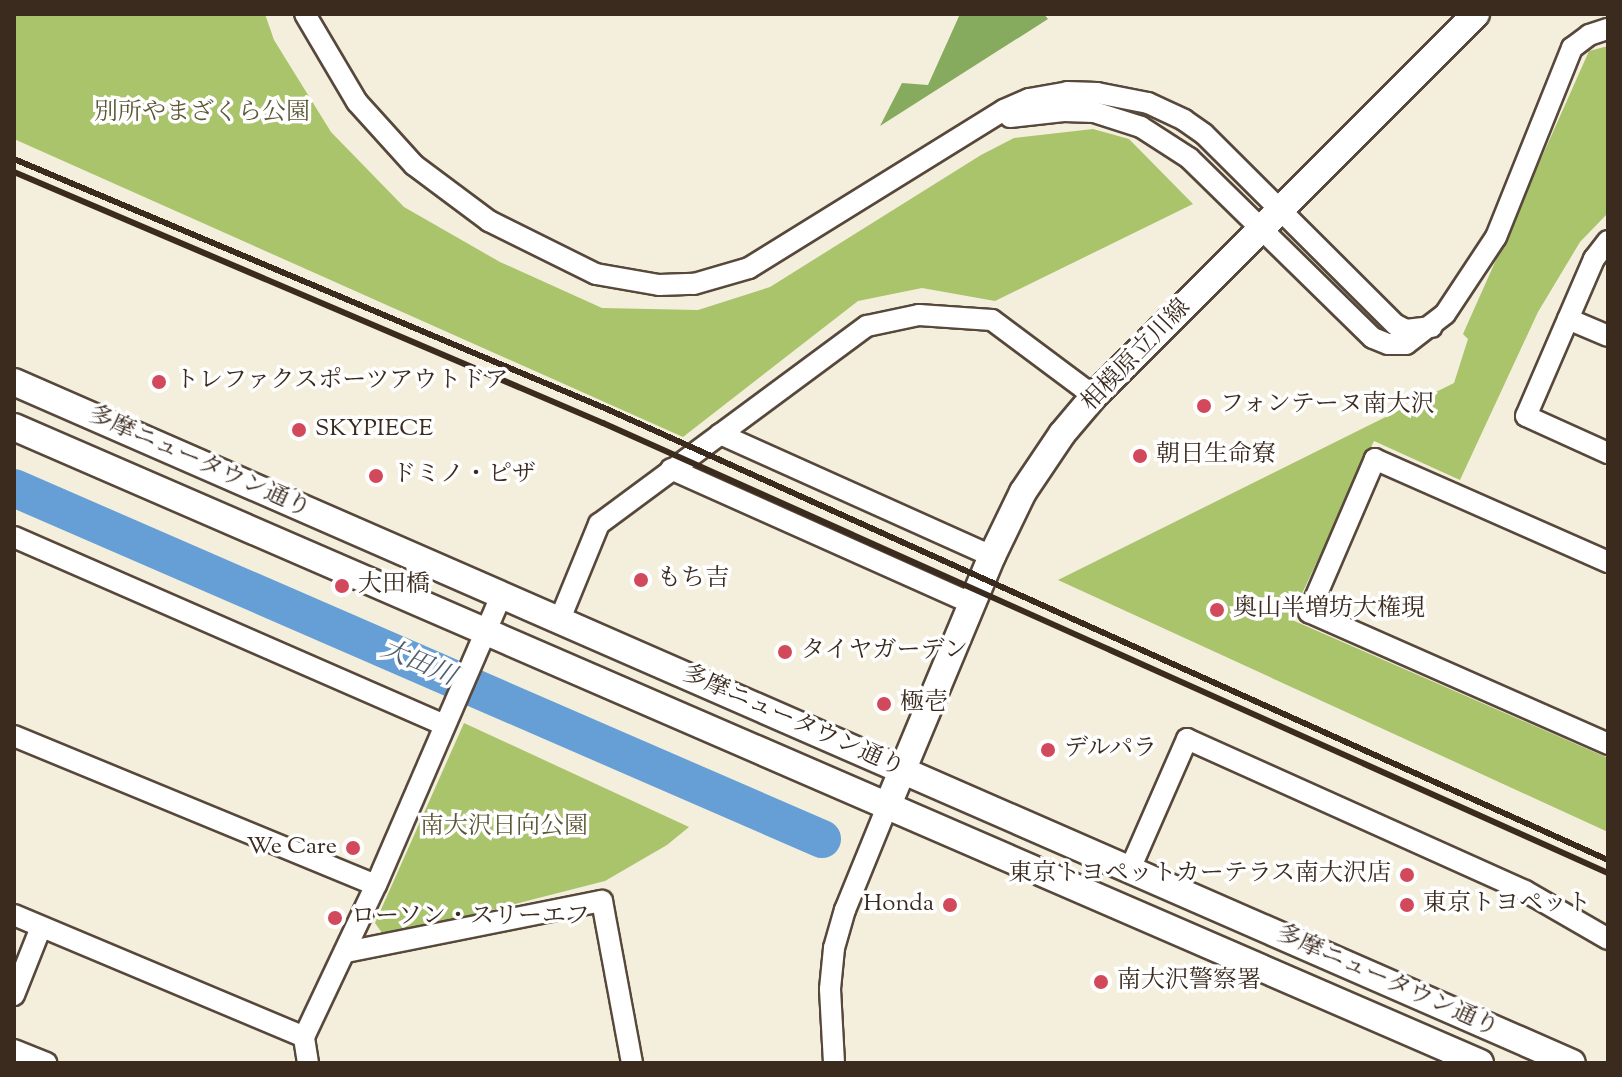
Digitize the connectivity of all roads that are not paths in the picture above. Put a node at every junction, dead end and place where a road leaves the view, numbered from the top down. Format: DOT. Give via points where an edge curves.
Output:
graph roads {
  1 [pos="305,14"];
  2 [pos="1476,14"];
  3 [pos="1608,29"];
  4 [pos="983,124"];
  5 [pos="1281,210"];
  6 [pos="1262,229"];
  7 [pos="1608,241"];
  8 [pos="1568,319"];
  9 [pos="1432,327"];
  10 [pos="1608,336"];
  11 [pos="14,382"];
  12 [pos="1094,396"];
  13 [pos="14,427"];
  14 [pos="720,434"];
  15 [pos="1608,453"];
  16 [pos="671,469"];
  17 [pos="14,537"];
  18 [pos="992,556"];
  19 [pos="1608,562"];
  20 [pos="501,596"];
  21 [pos="973,604"];
  22 [pos="560,619"];
  23 [pos="485,632"];
  24 [pos="448,717"];
  25 [pos="14,736"];
  26 [pos="1608,744"];
  27 [pos="903,770"];
  28 [pos="887,807"];
  29 [pos="1130,869"];
  30 [pos="376,885"];
  31 [pos="14,915"];
  32 [pos="41,927"];
  33 [pos="1608,939"];
  34 [pos="346,952"];
  35 [pos="14,995"];
  36 [pos="304,1037"];
  37 [pos="14,1050"];
  38 [pos="46,1063"];
  39 [pos="308,1063"];
  40 [pos="632,1063"];
  41 [pos="834,1063"];
  42 [pos="1480,1063"];
  43 [pos="1572,1063"];
  1 -- 4 [label="street" via="357,102 414,165 489,221 576,267 619,280 694,284 749,268"];
  2 -- 5 [label="main road, 相模原立川線"];
  3 -- 9 [label="street" via="1572,48 1496,237 1458,298"];
  4 -- 5 [label="street" via="1029,99 1067,92 1125,96 1167,111 1204,134"];
  4 -- 6 [label="street" via="1064,111 1119,118 1189,158"];
  5 -- 6 [label="main road, 相模原立川線"];
  5 -- 9 [label="street" via="1396,325 1406,330"];
  6 -- 9 [label="street" via="1373,338 1406,344"];
  6 -- 12 [label="main road, 相模原立川線"];
  7 -- 8 [label="street" via="1594,259"];
  8 -- 10 [label="street"];
  8 -- 15 [label="street" via="1526,416"];
  11 -- 20 [label="main road, 多摩ニュータウン通り"];
  12 -- 14 [label="street" via="992,320 919,315 867,326"];
  12 -- 18 [label="main road, 相模原立川線" via="1037,469"];
  13 -- 23 [label="main road, 多摩ニュータウン通り"];
  14 -- 16 [label="street"];
  14 -- 18 [label="street"];
  16 -- 21 [label="street"];
  16 -- 22 [label="street" via="599,524"];
  17 -- 24 [label="street"];
  18 -- 21 [label="main road, 相模原立川線"];
  19 -- 26 [label="street" via="1375,459 1309,612"];
  20 -- 22 [label="main road, 多摩ニュータウン通り"];
  20 -- 23 [label="street"];
  21 -- 27 [label="main road, 相模原立川線"];
  22 -- 27 [label="main road, 多摩ニュータウン通り"];
  23 -- 24 [label="street"];
  23 -- 28 [label="main road, 多摩ニュータウン通り"];
  24 -- 30 [label="street"];
  25 -- 30 [label="street"];
  27 -- 28 [label="main road, 相模原立川線"];
  27 -- 29 [label="main road, 多摩ニュータウン通り"];
  28 -- 41 [label="street" via="834,948"];
  28 -- 42 [label="main road, 多摩ニュータウン通り"];
  29 -- 33 [label="street" via="1187,739 1525,891"];
  29 -- 43 [label="main road, 多摩ニュータウン通り"];
  30 -- 34 [label="street"];
  31 -- 32 [label="street"];
  32 -- 35 [label="street"];
  32 -- 36 [label="street"];
  34 -- 36 [label="street"];
  34 -- 40 [label="street" via="602,901"];
  36 -- 39 [label="street"];
  37 -- 38 [label="street"];
}
